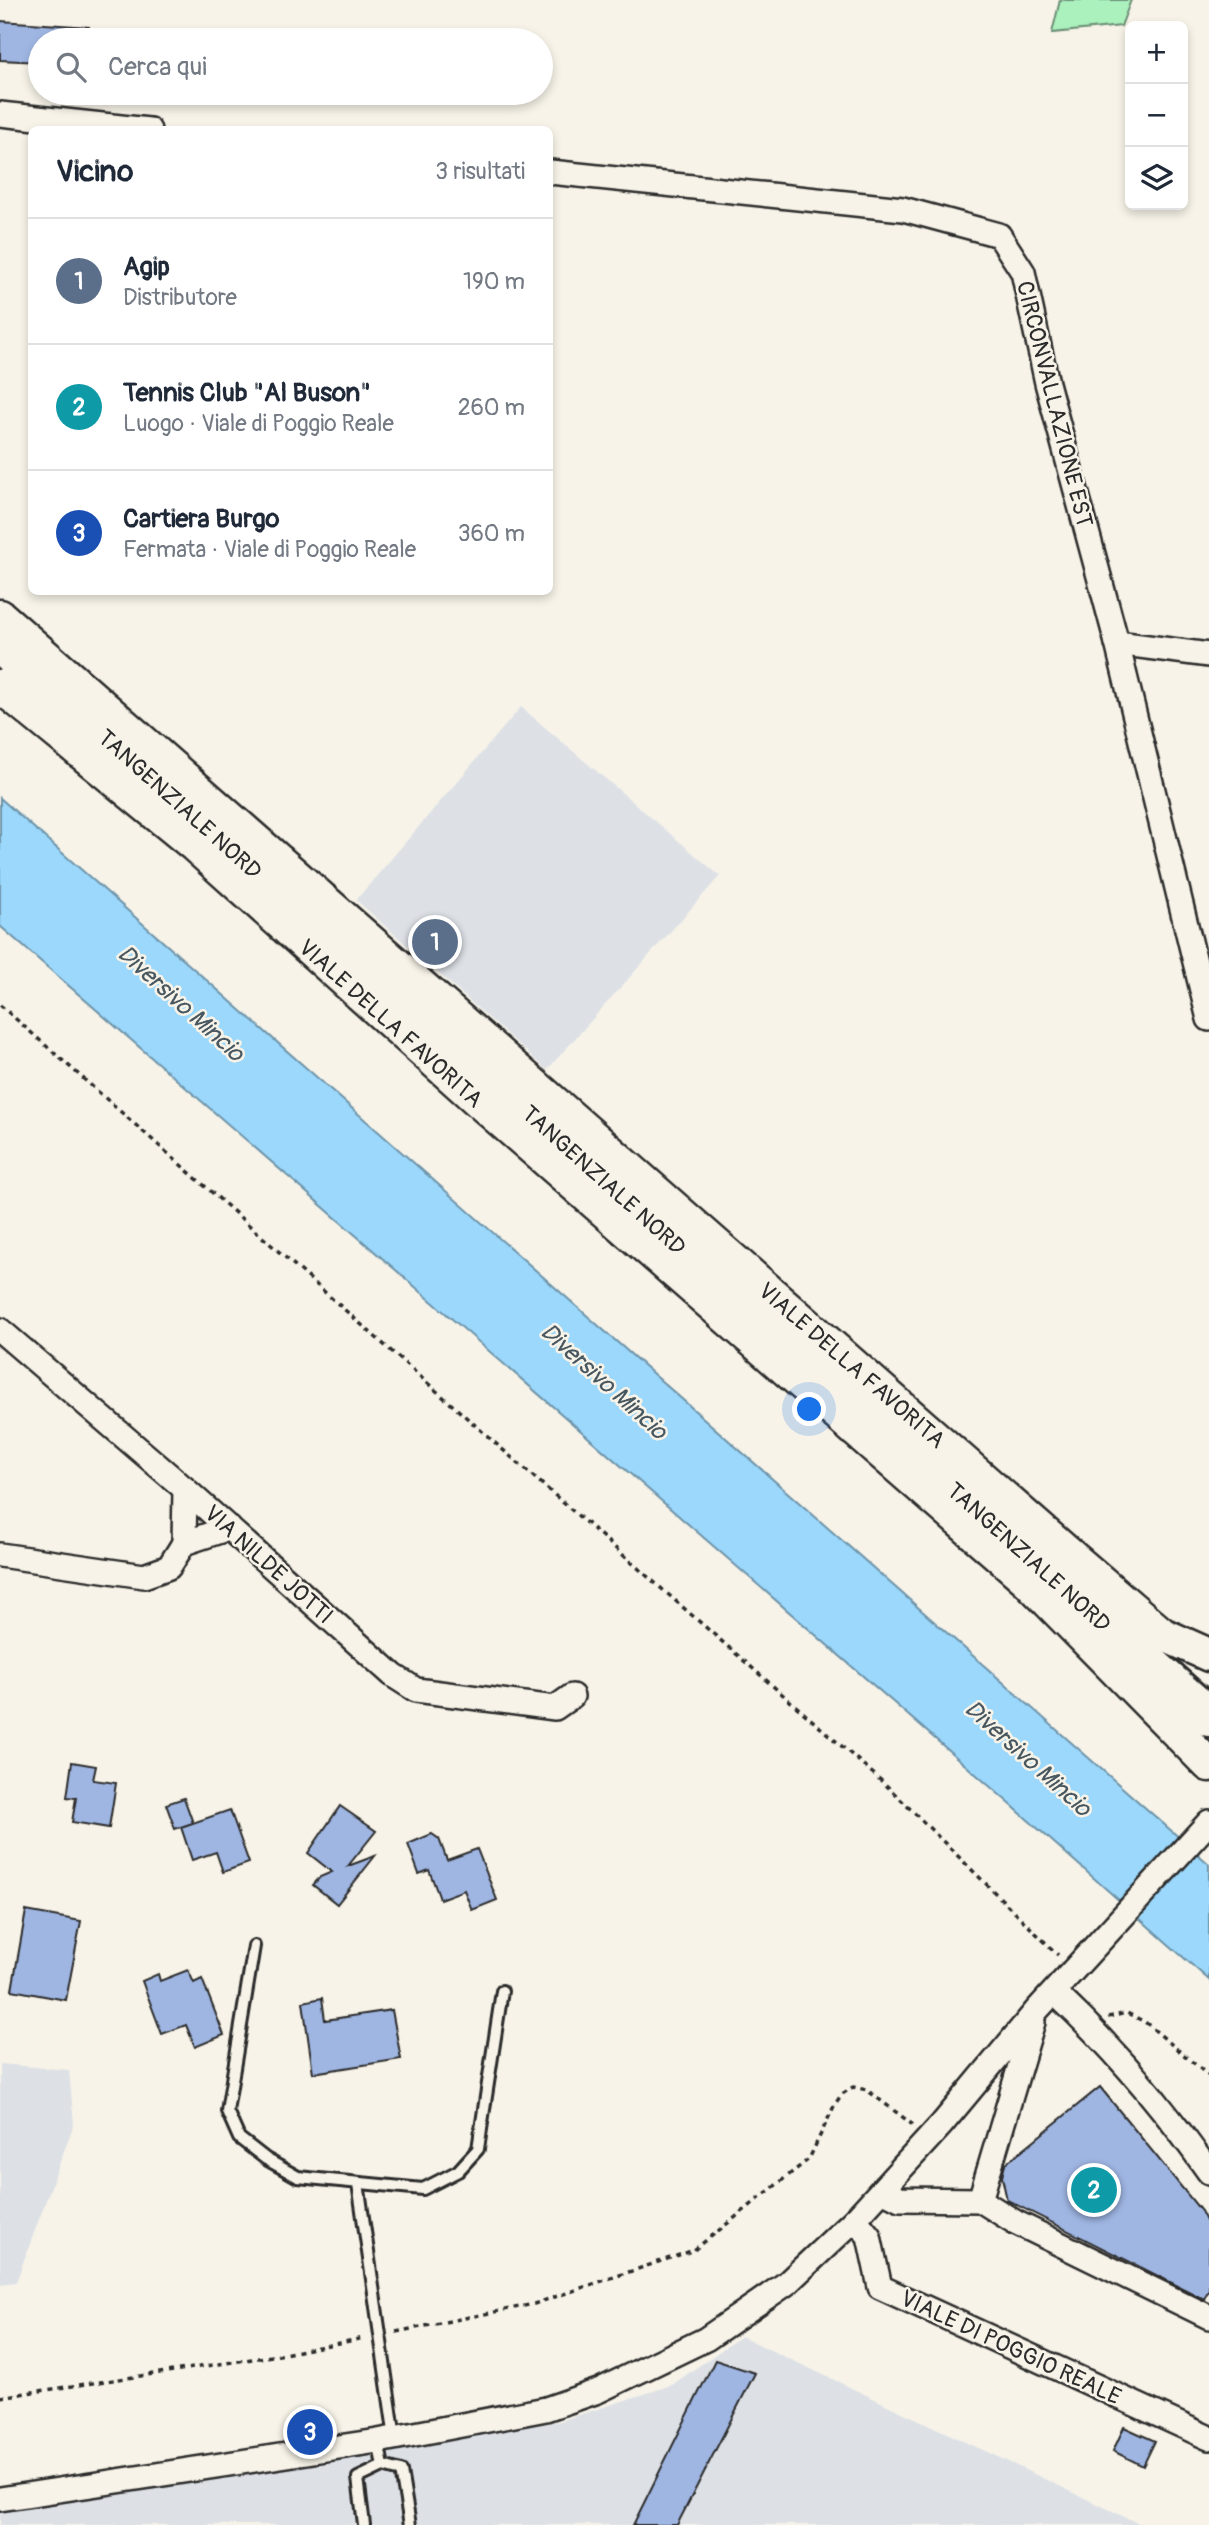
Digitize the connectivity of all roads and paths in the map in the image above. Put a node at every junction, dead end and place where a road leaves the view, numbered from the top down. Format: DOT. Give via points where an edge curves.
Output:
graph roads {
  1 [pos="0,114"];
  2 [pos="112,126"];
  3 [pos="553,172"];
  4 [pos="0,616"];
  5 [pos="1117,643"];
  6 [pos="0,644"];
  7 [pos="1209,655"];
  8 [pos="0,686"];
  9 [pos="0,1005"];
  10 [pos="1209,1019"];
  11 [pos="0,1330"];
  12 [pos="185,1489"];
  13 [pos="229,1528"];
  14 [pos="184,1543"];
  15 [pos="0,1555"];
  16 [pos="1209,1655"];
  17 [pos="572,1696"];
  18 [pos="1209,1717"];
  19 [pos="1209,1765"];
  20 [pos="1209,1822"];
  21 [pos="254,1946"];
  22 [pos="1074,1971"];
  23 [pos="502,1991"];
  24 [pos="1054,1992"];
  25 [pos="1036,2011"];
  26 [pos="1093,2029"];
  27 [pos="1209,2076"];
  28 [pos="929,2138"];
  29 [pos="1209,2172"];
  30 [pos="358,2183"];
  31 [pos="882,2190"];
  32 [pos="979,2200"];
  33 [pos="855,2219"];
  34 [pos="1209,2317"];
  35 [pos="380,2335"];
  36 [pos="0,2397"];
  37 [pos="1209,2438"];
  38 [pos="386,2440"];
  39 [pos="383,2466"];
  40 [pos="0,2499"];
  41 [pos="365,2525"];
  42 [pos="410,2525"];
  1 -- 2 [label="street"];
  3 -- 5 [label="street, CIRCONVALLAZIONE EST" via="903,209 999,235 1023,272 1047,383"];
  4 -- 16 [label="main road, VIALE DELLA FAVORITA" via="1063,1549 1162,1634"];
  5 -- 7 [label="street"];
  5 -- 10 [label="street, CIRCONVALLAZIONE EST"];
  6 -- 18 [label="highway, TANGENZIALE NORD"];
  8 -- 19 [label="main road, VIALE DELLA FAVORITA" via="195,846 484,1106 1027,1581"];
  9 -- 22 [label="path" via="885,1784"];
  11 -- 12 [label="street, VIA NILDE JOTTI"];
  12 -- 13 [label="street, VIA NILDE JOTTI"];
  12 -- 14 [label="street"];
  13 -- 14 [label="street"];
  13 -- 17 [label="street, VIA NILDE JOTTI" via="394,1676 416,1690 555,1709"];
  14 -- 15 [label="street" via="169,1567 144,1576"];
  18 -- 19 [label="main road" via="1205,1740"];
  20 -- 22 [label="street"];
  21 -- 30 [label="lane" via="228,2111 239,2138 298,2177"];
  22 -- 24 [label="street"];
  23 -- 30 [label="lane" via="478,2149 458,2171 423,2189"];
  24 -- 25 [label="street"];
  24 -- 26 [label="street"];
  25 -- 28 [label="street"];
  25 -- 32 [label="street"];
  26 -- 27 [label="path" via="1105,2018 1127,2013 1145,2022"];
  26 -- 29 [label="street" via="1167,2112"];
  28 -- 31 [label="street"];
  28 -- 35 [label="path" via="867,2090 853,2087 835,2104 809,2158 694,2250 534,2304"];
  30 -- 35 [label="lane"];
  31 -- 32 [label="street" via="900,2199"];
  31 -- 33 [label="street"];
  32 -- 34 [label="street"];
  33 -- 37 [label="street, VIALE DI POGGIO REALE" via="869,2236 880,2287"];
  33 -- 38 [label="street" via="787,2283 706,2339 635,2374 546,2409"];
  35 -- 36 [label="path"];
  35 -- 38 [label="lane"];
  38 -- 39 [label="lane"];
  38 -- 40 [label="street"];
  39 -- 41 [label="lane" via="358,2478"];
  39 -- 42 [label="lane" via="401,2471"];
}
